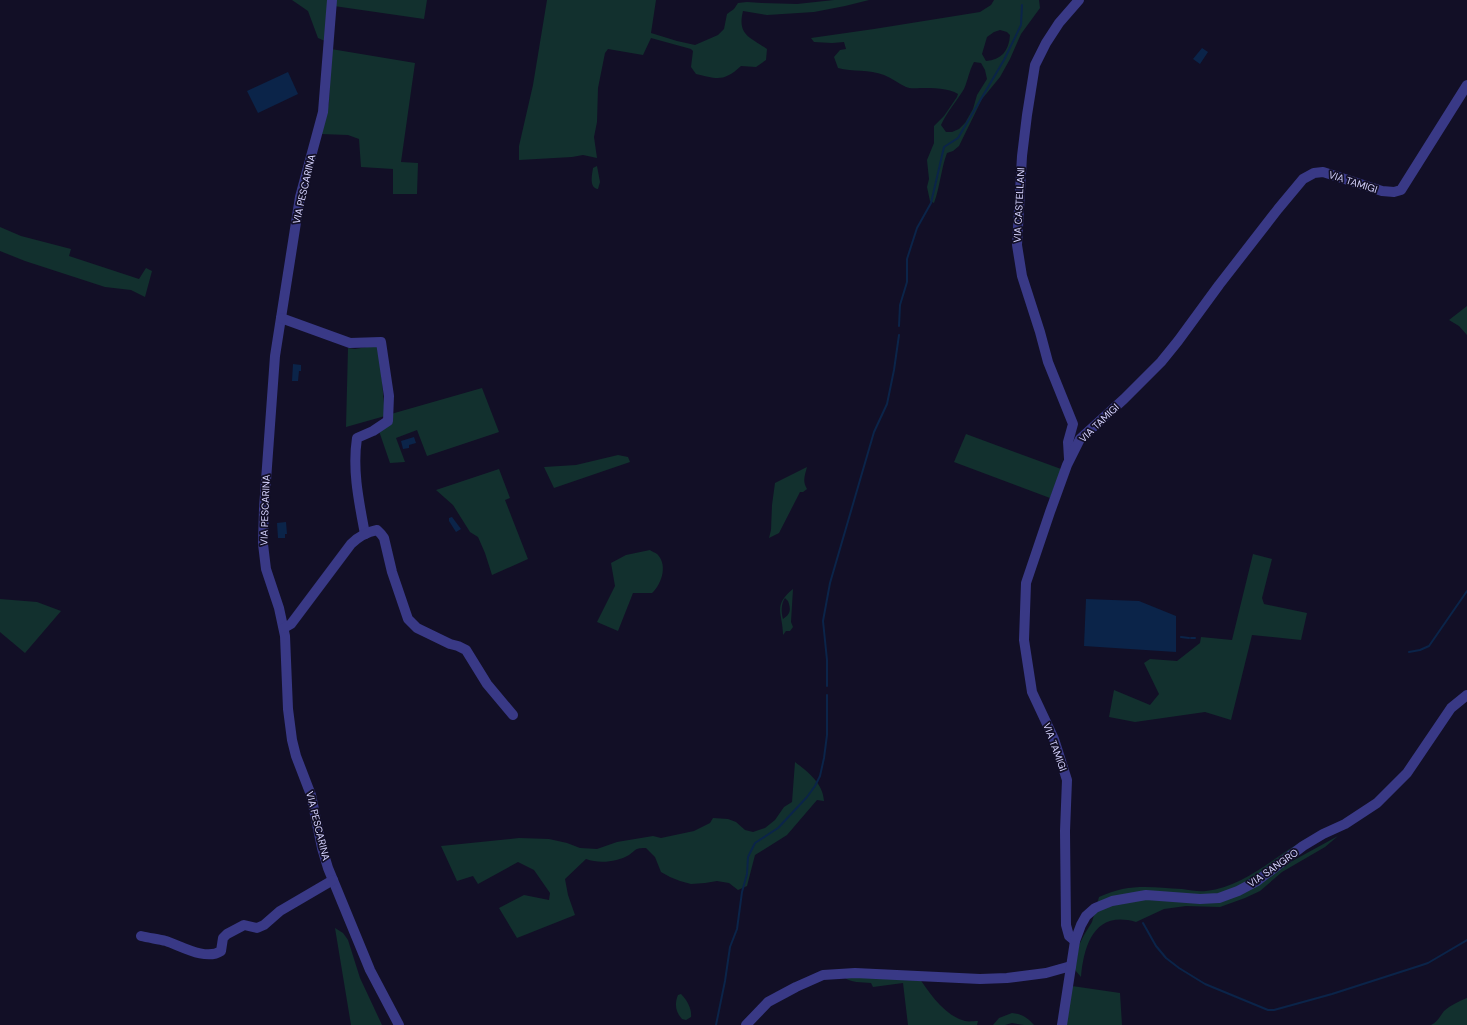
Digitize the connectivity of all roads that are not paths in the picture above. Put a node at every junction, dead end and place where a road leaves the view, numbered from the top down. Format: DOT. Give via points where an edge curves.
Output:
graph roads {
  1 [pos="332,0"];
  2 [pos="1078,0"];
  3 [pos="1467,85"];
  4 [pos="280,318"];
  5 [pos="1068,462"];
  6 [pos="365,534"];
  7 [pos="284,628"];
  8 [pos="1467,694"];
  9 [pos="513,715"];
  10 [pos="333,880"];
  11 [pos="141,936"];
  12 [pos="1075,941"];
  13 [pos="1072,966"];
  14 [pos="399,1025"];
  15 [pos="746,1025"];
  16 [pos="1062,1025"];
  1 -- 4 [label="street, VIA PESCARINA" via="323,112 300,197"];
  2 -- 5 [label="street, VIA CASTELLANI" via="1059,23 1035,65 1022,156 1017,245 1022,276 1048,362 1073,424 1068,442"];
  3 -- 5 [label="street, VIA TAMIGI" via="1401,190 1382,191 1323,172 1314,173 1303,179 1219,285 1178,342 1141,382 1080,439"];
  4 -- 6 [label="street" via="350,343 381,342 389,396 388,421 357,438 355,449 357,488"];
  4 -- 7 [label="street, VIA PESCARINA" via="273,377 263,533 266,569"];
  5 -- 12 [label="street, VIA TAMIGI" via="1026,583 1024,640 1032,692 1054,739 1067,780 1066,925 1069,936"];
  6 -- 7 [label="street" via="351,544 291,624"];
  6 -- 9 [label="street" via="377,530 382,534 392,572 411,623 466,650 487,684"];
  7 -- 10 [label="street, VIA PESCARINA" via="292,740 311,795 322,848"];
  8 -- 12 [label="street, VIA SANGRO" via="1451,708 1407,773 1378,803 1303,846 1257,881 1219,898 1146,895 1112,901 1095,908 1086,916"];
  10 -- 11 [label="street" via="280,911 264,925 256,928 244,925 227,934 223,938 218,954 198,952"];
  10 -- 14 [label="street, VIA PESCARINA" via="372,975"];
  12 -- 13 [label="street, VIA SANGRO"];
  13 -- 15 [label="street" via="1046,973 1007,978 855,972 822,975 768,1002"];
  13 -- 16 [label="street, VIA SANGRO"];
}
